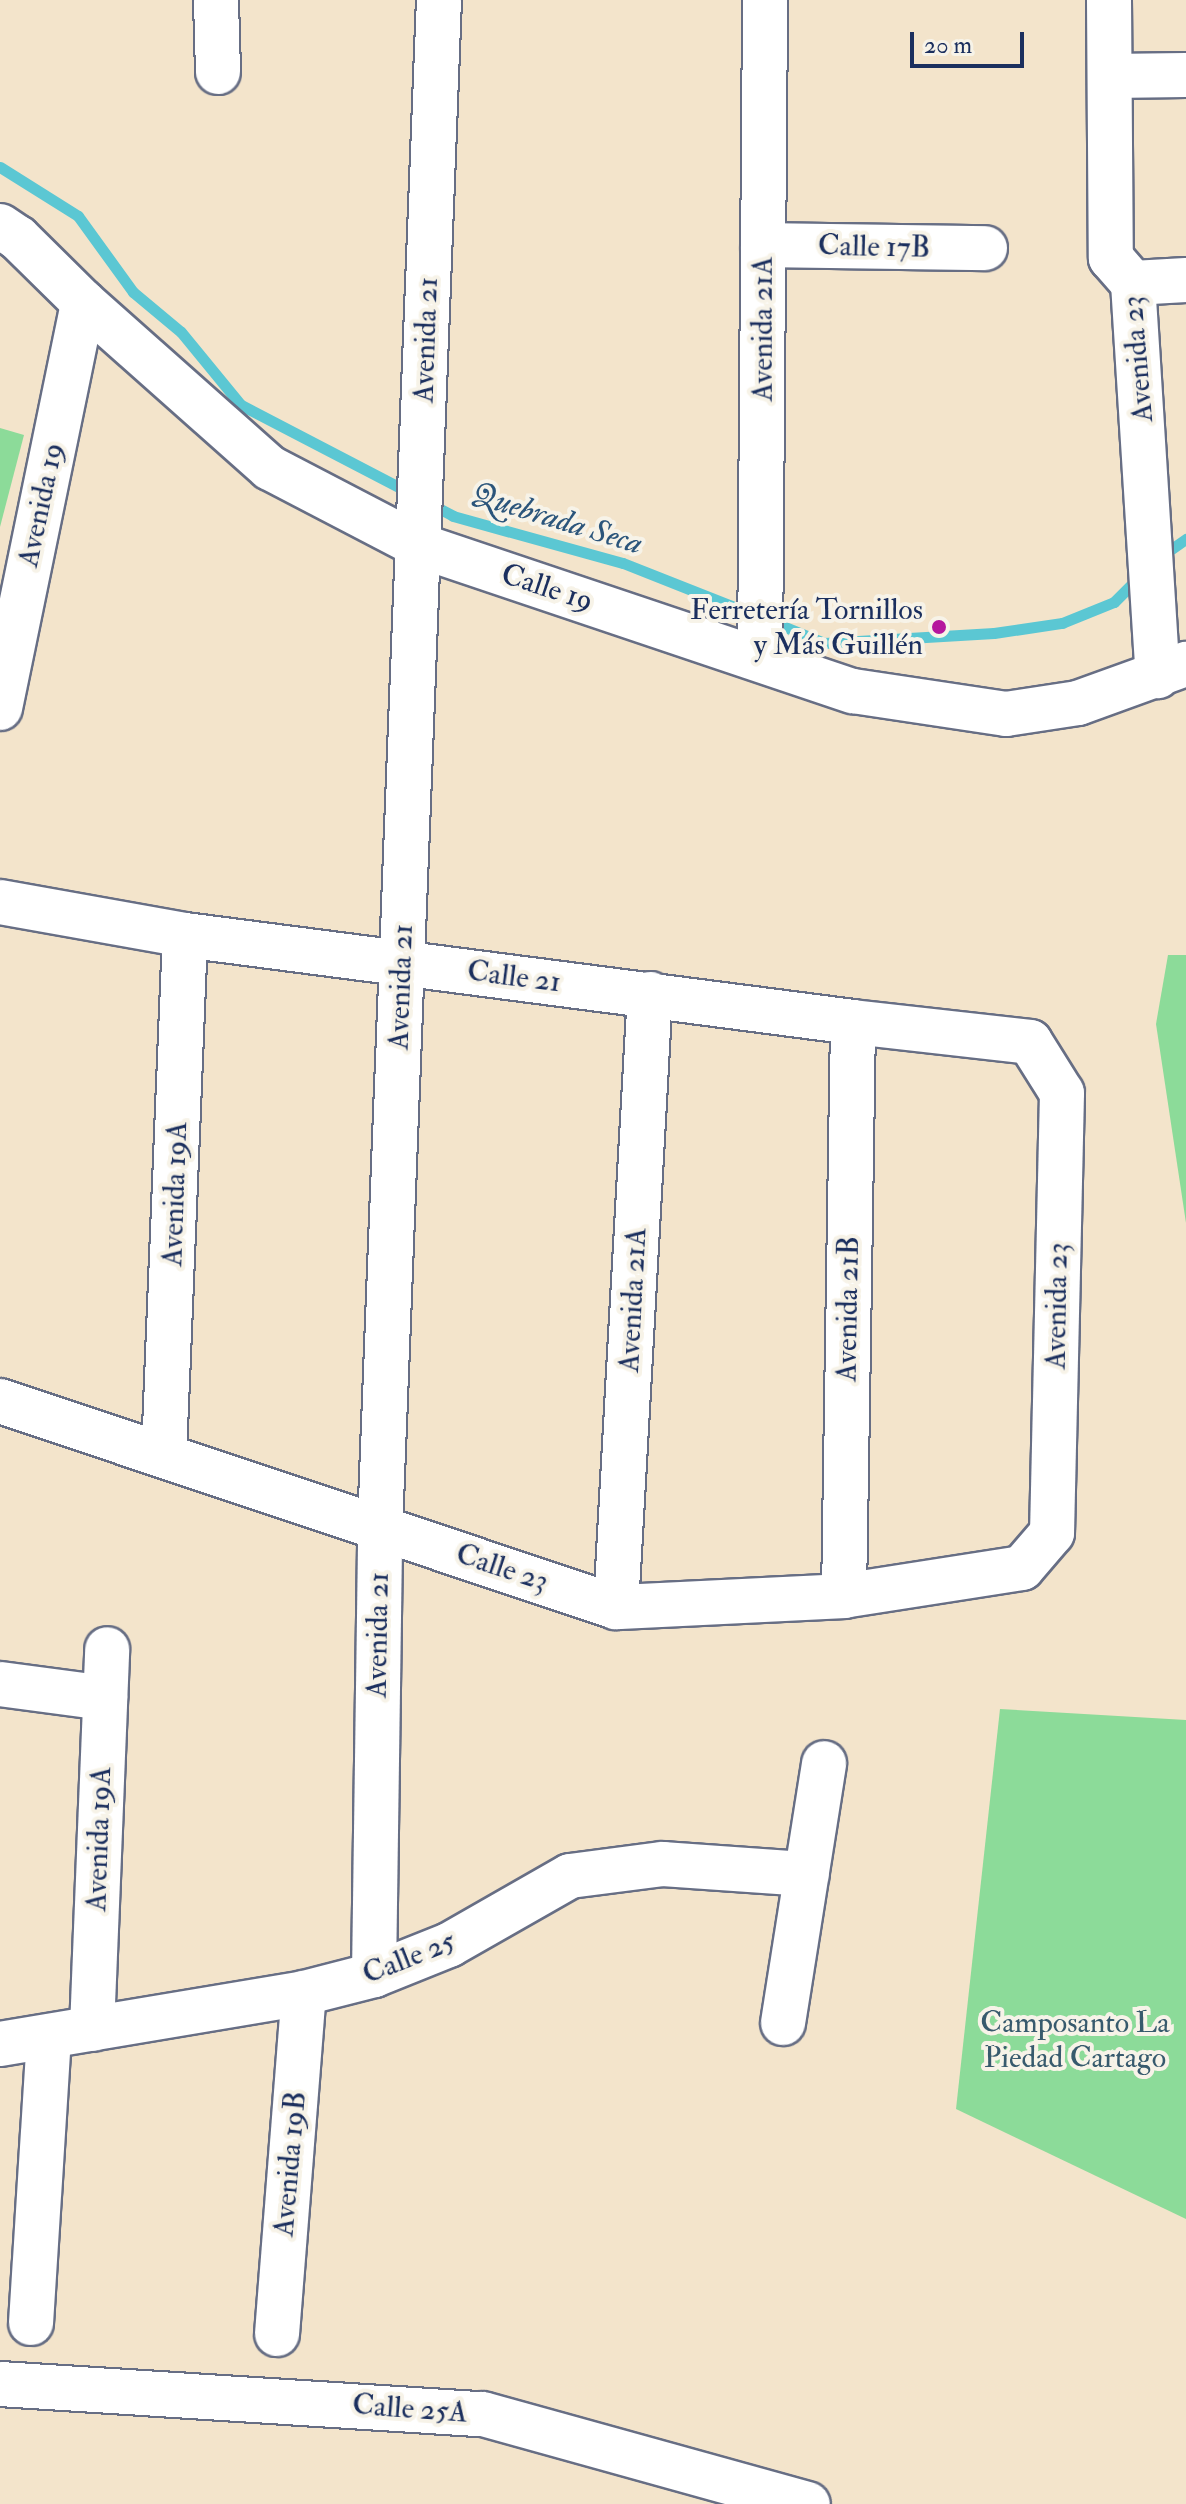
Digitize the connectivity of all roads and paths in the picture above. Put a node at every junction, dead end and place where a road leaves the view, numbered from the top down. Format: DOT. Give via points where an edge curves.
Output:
graph roads {
  1 [pos="216,0"];
  2 [pos="439,0"];
  3 [pos="765,0"];
  4 [pos="1109,0"];
  5 [pos="218,72"];
  6 [pos="1186,75"];
  7 [pos="1110,76"];
  8 [pos="0,226"];
  9 [pos="763,245"];
  10 [pos="985,248"];
  11 [pos="1186,280"];
  12 [pos="1133,283"];
  13 [pos="83,302"];
  14 [pos="418,545"];
  15 [pos="760,658"];
  16 [pos="1172,670"];
  17 [pos="0,708"];
  18 [pos="0,902"];
  19 [pos="185,935"];
  20 [pos="402,963"];
  21 [pos="650,994"];
  22 [pos="853,1022"];
  23 [pos="1030,1042"];
  24 [pos="0,1401"];
  25 [pos="164,1454"];
  26 [pos="380,1528"];
  27 [pos="1022,1568"];
  28 [pos="844,1596"];
  29 [pos="616,1607"];
  30 [pos="107,1649"];
  31 [pos="0,1684"];
  32 [pos="105,1698"];
  33 [pos="824,1763"];
  34 [pos="807,1874"];
  35 [pos="374,1975"];
  36 [pos="304,1993"];
  37 [pos="783,2023"];
  38 [pos="92,2029"];
  39 [pos="49,2037"];
  40 [pos="0,2044"];
  41 [pos="31,2323"];
  42 [pos="277,2334"];
  43 [pos="0,2384"];
  44 [pos="808,2504"];
  1 -- 5 [label="street"];
  2 -- 14 [label="street, Avenida 21"];
  3 -- 9 [label="street, Avenida 21A"];
  4 -- 7 [label="street, Avenida 23"];
  6 -- 7 [label="street"];
  7 -- 12 [label="street, Avenida 23" via="1111,258"];
  8 -- 13 [label="street, Calle 19"];
  9 -- 10 [label="street, Calle 17B"];
  9 -- 15 [label="street, Avenida 21A"];
  11 -- 12 [label="street"];
  12 -- 16 [label="street, Avenida 23"];
  13 -- 14 [label="street, Calle 19" via="270,468"];
  13 -- 17 [label="street, Avenida 19"];
  14 -- 15 [label="street, Calle 19"];
  14 -- 20 [label="street, Avenida 21"];
  15 -- 16 [label="street, Calle 19" via="853,691 1006,714 1078,703"];
  18 -- 19 [label="street, Calle 21"];
  19 -- 20 [label="street, Calle 21"];
  19 -- 25 [label="street, Avenida 19A"];
  20 -- 21 [label="street, Calle 21"];
  20 -- 26 [label="street, Avenida 21"];
  21 -- 22 [label="street, Calle 21"];
  21 -- 29 [label="street, Avenida 21A"];
  22 -- 23 [label="street, Calle 21"];
  22 -- 28 [label="street, Avenida 21B"];
  23 -- 27 [label="street, Avenida 23" via="1062,1093 1062,1109 1052,1533"];
  24 -- 25 [label="street, Calle 23"];
  25 -- 26 [label="street, Calle 23"];
  26 -- 29 [label="street, Calle 23"];
  26 -- 35 [label="street, Avenida 21"];
  27 -- 28 [label="street, Calle 23"];
  28 -- 29 [label="street, Calle 23"];
  30 -- 32 [label="street, Avenida 19A"];
  31 -- 32 [label="street"];
  32 -- 38 [label="street, Avenida 19A"];
  33 -- 34 [label="street"];
  34 -- 35 [label="street, Calle 25" via="663,1864 570,1876 449,1945"];
  34 -- 37 [label="street"];
  35 -- 36 [label="street, Calle 25"];
  36 -- 38 [label="street, Calle 25"];
  36 -- 42 [label="street, Avenida 19B"];
  38 -- 39 [label="street, Calle 25"];
  39 -- 40 [label="street, Calle 25"];
  39 -- 41 [label="street"];
  43 -- 44 [label="street, Calle 25A" via="483,2414"];
}
